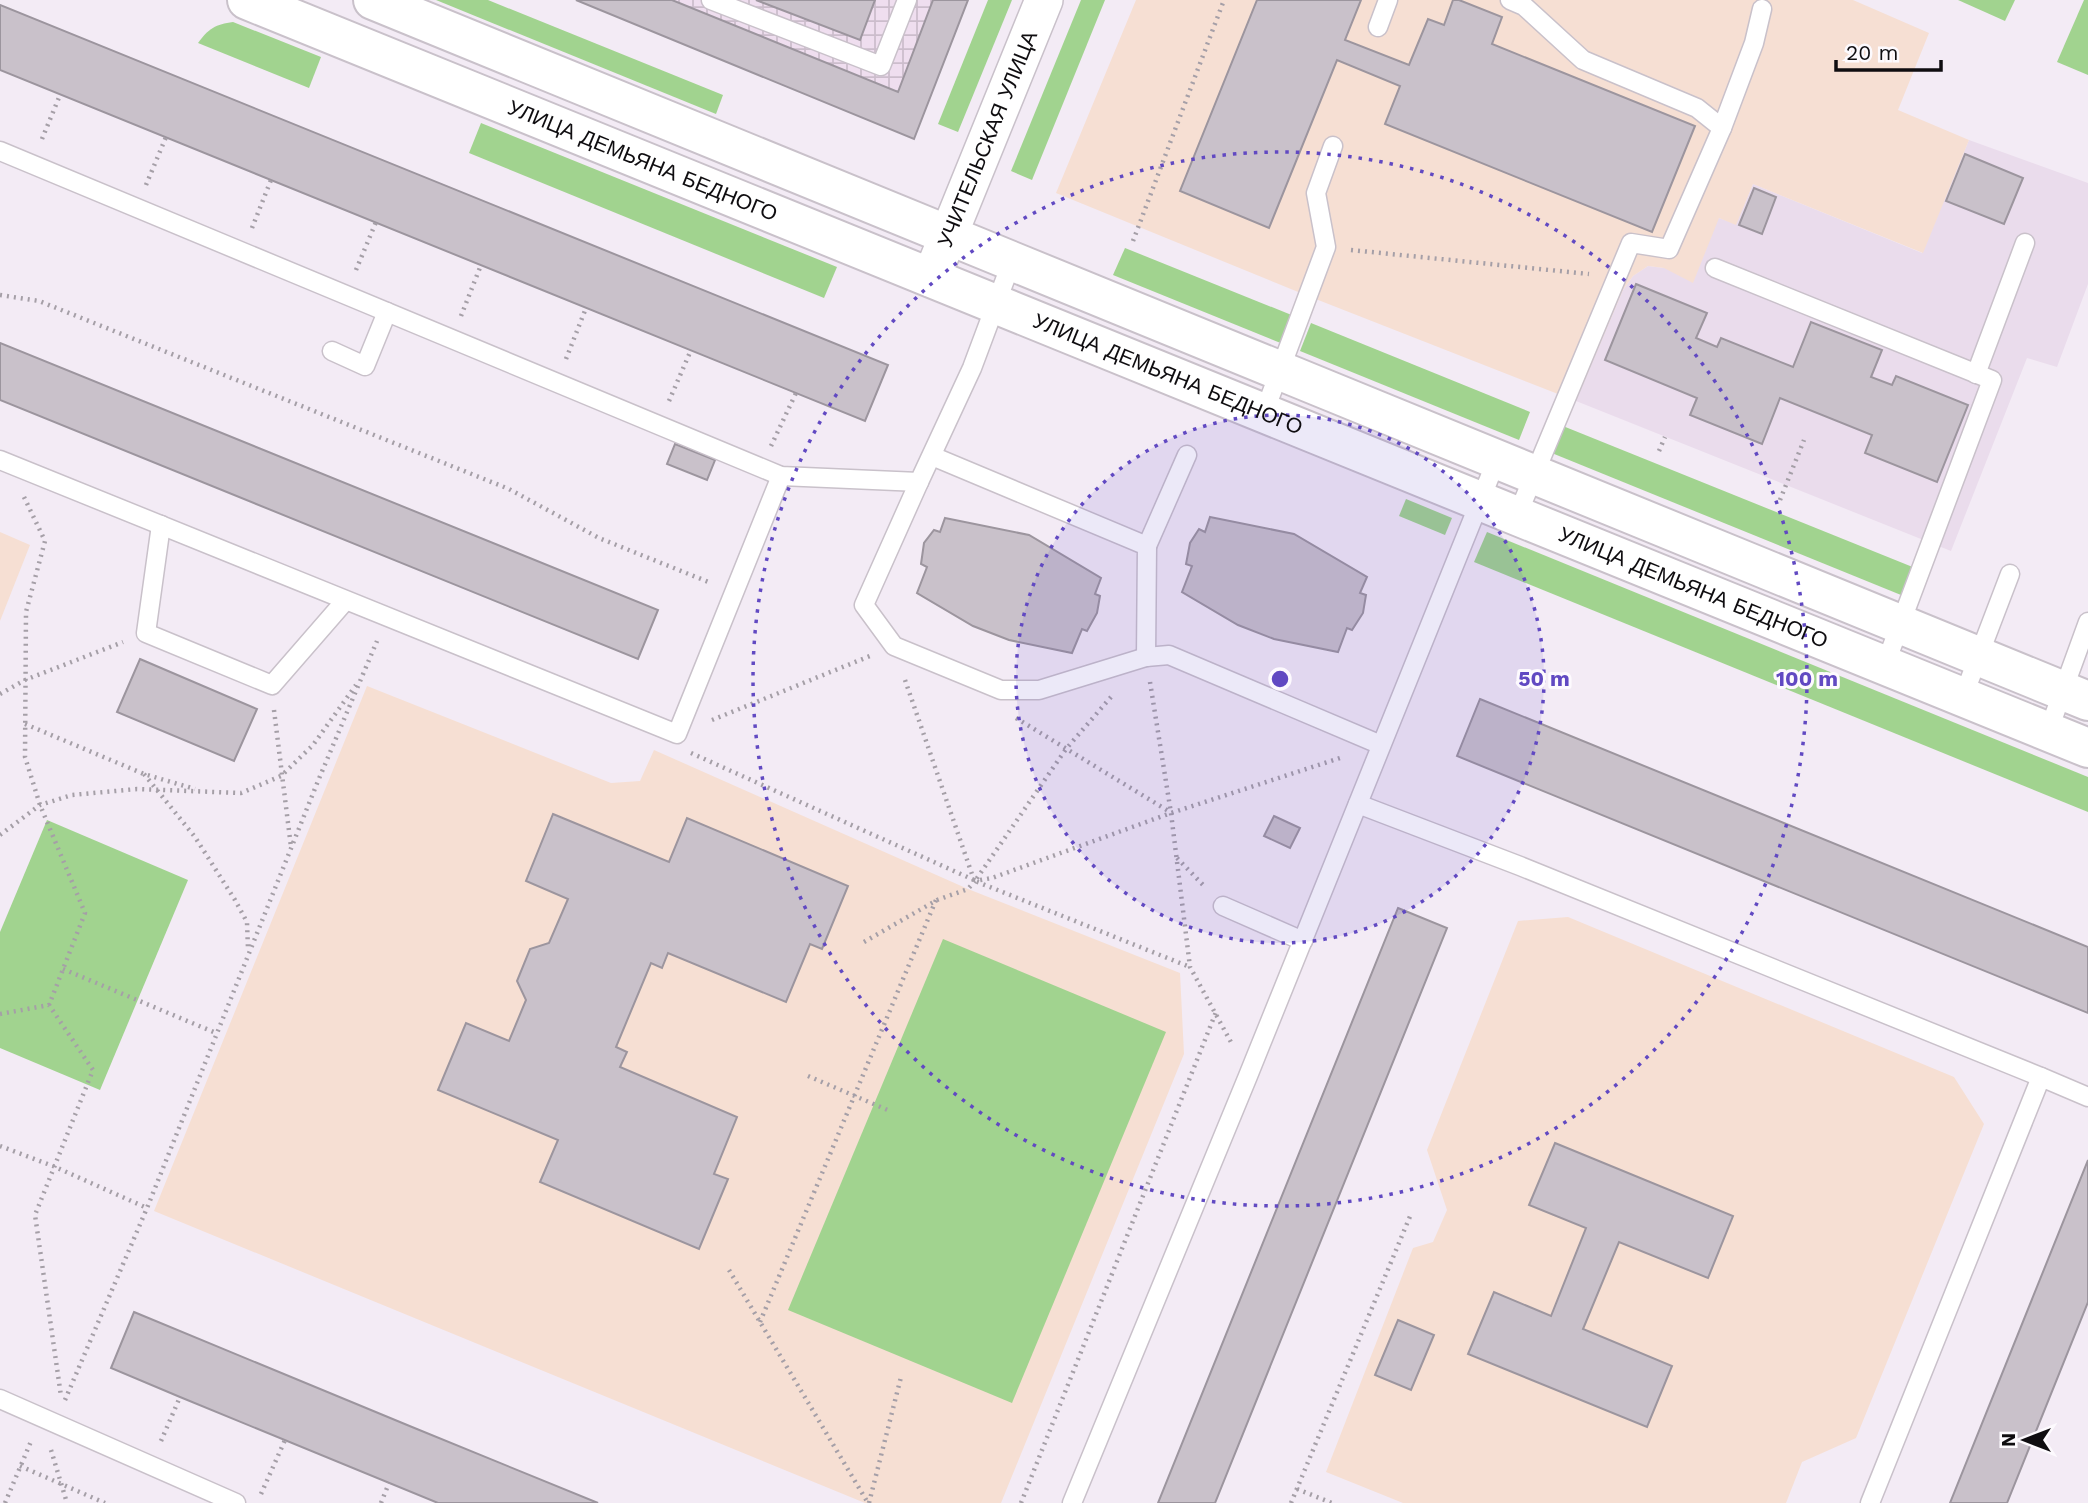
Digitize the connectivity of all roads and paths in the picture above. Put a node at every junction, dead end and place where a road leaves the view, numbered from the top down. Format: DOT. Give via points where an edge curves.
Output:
graph roads {
  1 [pos="247,0"];
  2 [pos="373,0"];
  3 [pos="711,0"];
  4 [pos="907,0"];
  5 [pos="1044,0"];
  6 [pos="1224,0"];
  7 [pos="1388,0"];
  8 [pos="1510,0"];
  9 [pos="1762,9"];
  10 [pos="1378,27"];
  11 [pos="60,95"];
  12 [pos="1722,128"];
  13 [pos="166,137"];
  14 [pos="1333,146"];
  15 [pos="0,151"];
  16 [pos="31,164"];
  17 [pos="271,180"];
  18 [pos="137,208"];
  19 [pos="376,222"];
  20 [pos="948,235"];
  21 [pos="1133,241"];
  22 [pos="2025,243"];
  23 [pos="1325,247"];
  24 [pos="243,252"];
  25 [pos="1012,261"];
  26 [pos="481,265"];
  27 [pos="1715,268"];
  28 [pos="1616,277"];
  29 [pos="931,278"];
  30 [pos="0,295"];
  31 [pos="345,295"];
  32 [pos="997,304"];
  33 [pos="586,307"];
  34 [pos="387,312"];
  35 [pos="452,339"];
  36 [pos="691,350"];
  37 [pos="332,351"];
  38 [pos="1280,371"];
  39 [pos="1976,374"];
  40 [pos="556,382"];
  41 [pos="796,393"];
  42 [pos="1264,413"];
  43 [pos="659,425"];
  44 [pos="1665,437"];
  45 [pos="1804,440"];
  46 [pos="1659,451"];
  47 [pos="1187,455"];
  48 [pos="932,456"];
  49 [pos="1497,459"];
  50 [pos="3,461"];
  51 [pos="760,467"];
  52 [pos="1534,475"];
  53 [pos="781,476"];
  54 [pos="919,482"];
  55 [pos="1780,499"];
  56 [pos="1480,501"];
  57 [pos="1517,516"];
  58 [pos="161,525"];
  59 [pos="1147,546"];
  60 [pos="2010,574"];
  61 [pos="735,592"];
  62 [pos="345,601"];
  63 [pos="388,618"];
  64 [pos="2088,622"];
  65 [pos="1901,624"];
  66 [pos="146,633"];
  67 [pos="894,646"];
  68 [pos="1146,656"];
  69 [pos="1978,656"];
  70 [pos="1885,665"];
  71 [pos="360,679"];
  72 [pos="25,680"];
  73 [pos="272,685"];
  74 [pos="1001,690"];
  75 [pos="0,694"];
  76 [pos="2076,696"];
  77 [pos="1963,697"];
  78 [pos="25,724"];
  79 [pos="2048,732"];
  80 [pos="677,734"];
  81 [pos="1381,745"];
  82 [pos="2088,748"];
  83 [pos="1066,749"];
  84 [pos="686,751"];
  85 [pos="144,774"];
  86 [pos="281,776"];
  87 [pos="156,789"];
  88 [pos="203,791"];
  89 [pos="1358,804"];
  90 [pos="40,805"];
  91 [pos="1171,813"];
  92 [pos="0,835"];
  93 [pos="291,849"];
  94 [pos="1176,857"];
  95 [pos="975,881"];
  96 [pos="937,900"];
  97 [pos="1223,906"];
  98 [pos="1303,941"];
  99 [pos="864,942"];
  100 [pos="248,954"];
  101 [pos="1190,967"];
  102 [pos="63,969"];
  103 [pos="49,1004"];
  104 [pos="1216,1012"];
  105 [pos="0,1014"];
  106 [pos="216,1033"];
  107 [pos="808,1076"];
  108 [pos="1248,1076"];
  109 [pos="2041,1077"];
  110 [pos="854,1096"];
  111 [pos="2088,1097"];
  112 [pos="890,1111"];
  113 [pos="0,1146"];
  114 [pos="53,1166"];
  115 [pos="147,1208"];
  116 [pos="1411,1214"];
  117 [pos="729,1270"];
  118 [pos="760,1322"];
  119 [pos="901,1377"];
  120 [pos="180,1397"];
  121 [pos="0,1399"];
  122 [pos="42,1416"];
  123 [pos="285,1440"];
  124 [pos="151,1465"];
  125 [pos="20,1466"];
  126 [pos="61,1483"];
  127 [pos="389,1483"];
  128 [pos="1297,1489"];
  129 [pos="5,1503"];
  130 [pos="66,1503"];
  131 [pos="105,1503"];
  132 [pos="236,1503"];
  133 [pos="257,1503"];
  134 [pos="381,1503"];
  135 [pos="868,1503"];
  136 [pos="1021,1503"];
  137 [pos="1072,1503"];
  138 [pos="1291,1503"];
  139 [pos="1332,1503"];
  140 [pos="1870,1503"];
  1 -- 29 [label="street, УЛИЦА ДЕМЬЯНА БЕДНОГО"];
  2 -- 20 [label="street, УЛИЦА ДЕМЬЯНА БЕДНОГО"];
  3 -- 4 [label="lane" via="881,66"];
  5 -- 20 [label="street, УЧИТЕЛЬСКАЯ УЛИЦА"];
  6 -- 21 [label="path"];
  7 -- 10 [label="lane"];
  8 -- 12 [label="lane" via="1524,6 1583,60 1698,108"];
  9 -- 12 [label="lane"];
  11 -- 16 [label="path"];
  12 -- 28 [label="lane" via="1669,249 1630,243"];
  13 -- 18 [label="path"];
  14 -- 23 [label="lane" via="1315,193"];
  15 -- 16 [label="lane"];
  16 -- 18 [label="lane"];
  17 -- 24 [label="path"];
  18 -- 24 [label="lane"];
  19 -- 31 [label="path"];
  20 -- 25 [label="street, УЛИЦА ДЕМЬЯНА БЕДНОГО"];
  20 -- 29 [label="street, УЧИТЕЛЬСКАЯ УЛИЦА"];
  22 -- 39 [label="lane"];
  23 -- 28 [label="path"];
  23 -- 38 [label="lane"];
  24 -- 31 [label="lane"];
  25 -- 32 [label="lane"];
  25 -- 38 [label="street, УЛИЦА ДЕМЬЯНА БЕДНОГО"];
  26 -- 35 [label="path"];
  27 -- 39 [label="lane"];
  28 -- 52 [label="lane"];
  29 -- 32 [label="street, УЛИЦА ДЕМЬЯНА БЕДНОГО"];
  30 -- 61 [label="path" via="39,301 509,489 599,538"];
  31 -- 34 [label="lane"];
  32 -- 42 [label="street, УЛИЦА ДЕМЬЯНА БЕДНОГО"];
  32 -- 48 [label="lane"];
  33 -- 40 [label="path"];
  34 -- 35 [label="lane"];
  34 -- 37 [label="lane" via="365,366"];
  35 -- 40 [label="lane"];
  36 -- 43 [label="path"];
  38 -- 42 [label="lane"];
  38 -- 49 [label="street, УЛИЦА ДЕМЬЯНА БЕДНОГО"];
  39 -- 65 [label="lane" via="1993,380"];
  40 -- 43 [label="lane"];
  41 -- 51 [label="path"];
  42 -- 56 [label="street, УЛИЦА ДЕМЬЯНА БЕДНОГО"];
  43 -- 51 [label="lane"];
  44 -- 46 [label="path"];
  45 -- 55 [label="path"];
  47 -- 59 [label="lane"];
  48 -- 54 [label="lane"];
  48 -- 59 [label="lane"];
  49 -- 52 [label="street, УЛИЦА ДЕМЬЯНА БЕДНОГО"];
  49 -- 56 [label="lane"];
  50 -- 58 [label="lane"];
  50 -- 72 [label="path" via="45,541 26,611"];
  51 -- 53 [label="lane"];
  52 -- 57 [label="lane"];
  52 -- 65 [label="street, УЛИЦА ДЕМЬЯНА БЕДНОГО"];
  53 -- 54 [label="lane"];
  53 -- 61 [label="lane"];
  54 -- 67 [label="lane" via="864,605"];
  56 -- 57 [label="street, УЛИЦА ДЕМЬЯНА БЕДНОГО"];
  56 -- 81 [label="lane"];
  57 -- 70 [label="street, УЛИЦА ДЕМЬЯНА БЕДНОГО"];
  58 -- 62 [label="lane"];
  58 -- 66 [label="lane"];
  59 -- 68 [label="lane"];
  60 -- 69 [label="lane"];
  61 -- 80 [label="lane"];
  62 -- 63 [label="lane"];
  62 -- 73 [label="lane"];
  63 -- 71 [label="path"];
  63 -- 80 [label="lane"];
  64 -- 76 [label="lane"];
  65 -- 69 [label="street, УЛИЦА ДЕМЬЯНА БЕДНОГО"];
  65 -- 70 [label="lane"];
  66 -- 72 [label="path"];
  66 -- 73 [label="lane"];
  67 -- 74 [label="lane"];
  67 -- 80 [label="path"];
  67 -- 95 [label="path"];
  68 -- 74 [label="lane" via="1039,690"];
  68 -- 81 [label="lane" via="1169,655"];
  68 -- 83 [label="path"];
  68 -- 91 [label="path"];
  69 -- 76 [label="street, УЛИЦА ДЕМЬЯНА БЕДНОГО"];
  69 -- 77 [label="lane"];
  70 -- 77 [label="street, УЛИЦА ДЕМЬЯНА БЕДНОГО"];
  71 -- 86 [label="path" via="313,745"];
  71 -- 93 [label="path"];
  72 -- 75 [label="path"];
  72 -- 78 [label="path"];
  73 -- 86 [label="path"];
  74 -- 83 [label="path" via="1014,717"];
  76 -- 79 [label="lane"];
  77 -- 79 [label="street, УЛИЦА ДЕМЬЯНА БЕДНОГО"];
  78 -- 85 [label="path"];
  78 -- 90 [label="path" via="24,757"];
  79 -- 82 [label="street, УЛИЦА ДЕМЬЯНА БЕДНОГО"];
  81 -- 89 [label="lane"];
  81 -- 91 [label="path"];
  83 -- 91 [label="path"];
  83 -- 95 [label="path"];
  84 -- 95 [label="path"];
  85 -- 87 [label="path"];
  85 -- 88 [label="path"];
  86 -- 88 [label="path" via="241,793"];
  86 -- 93 [label="path"];
  87 -- 88 [label="path"];
  87 -- 90 [label="path" via="72,795"];
  87 -- 100 [label="path" via="195,837 235,900 247,922"];
  89 -- 98 [label="lane"];
  89 -- 109 [label="lane"];
  90 -- 92 [label="path"];
  90 -- 102 [label="path" via="85,913"];
  91 -- 94 [label="path"];
  91 -- 95 [label="path"];
  93 -- 100 [label="path"];
  94 -- 97 [label="path"];
  94 -- 101 [label="path"];
  95 -- 96 [label="path" via="968,889"];
  95 -- 101 [label="path"];
  96 -- 99 [label="path"];
  96 -- 110 [label="path"];
  97 -- 98 [label="lane"];
  98 -- 108 [label="lane"];
  100 -- 106 [label="path"];
  101 -- 104 [label="path"];
  102 -- 103 [label="path"];
  102 -- 106 [label="path"];
  103 -- 105 [label="path"];
  103 -- 114 [label="path" via="93,1070"];
  104 -- 108 [label="path"];
  104 -- 136 [label="path"];
  106 -- 115 [label="path"];
  107 -- 110 [label="path"];
  108 -- 137 [label="lane"];
  109 -- 111 [label="lane"];
  109 -- 140 [label="lane"];
  110 -- 112 [label="path"];
  110 -- 118 [label="path"];
  113 -- 114 [label="path"];
  114 -- 115 [label="path"];
  114 -- 115 [label="path" via="35,1215 63,1405"];
  116 -- 128 [label="path"];
  117 -- 118 [label="path"];
  118 -- 135 [label="path"];
  119 -- 135 [label="path"];
  120 -- 124 [label="path"];
  121 -- 122 [label="lane"];
  122 -- 124 [label="lane"];
  122 -- 125 [label="path"];
  122 -- 126 [label="path"];
  123 -- 133 [label="path"];
  124 -- 132 [label="lane"];
  125 -- 126 [label="path"];
  125 -- 129 [label="path"];
  126 -- 130 [label="path"];
  126 -- 131 [label="path"];
  127 -- 134 [label="path"];
  128 -- 138 [label="path"];
  128 -- 139 [label="path"];
}
